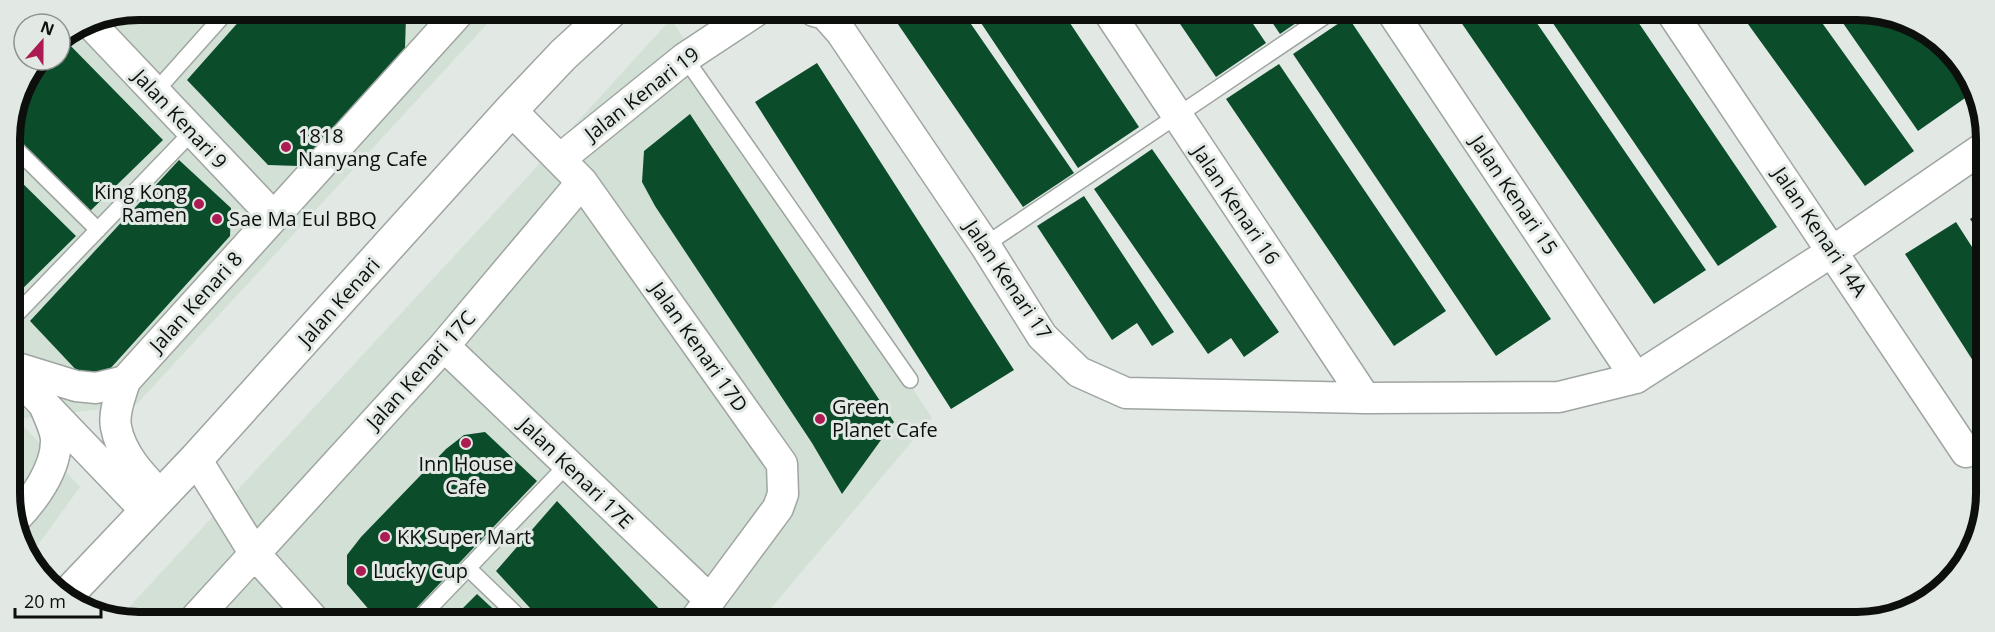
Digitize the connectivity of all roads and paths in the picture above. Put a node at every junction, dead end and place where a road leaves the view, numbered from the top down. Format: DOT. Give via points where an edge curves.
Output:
graph roads {
  1 [pos="219,20"];
  2 [pos="443,20"];
  3 [pos="601,20"];
  4 [pos="743,20"];
  5 [pos="830,20"];
  6 [pos="1113,20"];
  7 [pos="1319,20"];
  8 [pos="1397,20"];
  9 [pos="1677,20"];
  10 [pos="95,28"];
  11 [pos="686,58"];
  12 [pos="155,92"];
  13 [pos="511,110"];
  14 [pos="1176,116"];
  15 [pos="192,132"];
  16 [pos="20,153"];
  17 [pos="1976,153"];
  18 [pos="560,159"];
  19 [pos="582,182"];
  20 [pos="273,217"];
  21 [pos="98,230"];
  22 [pos="985,245"];
  23 [pos="1833,251"];
  24 [pos="20,311"];
  25 [pos="444,346"];
  26 [pos="20,370"];
  27 [pos="20,378"];
  28 [pos="1636,378"];
  29 [pos="910,380"];
  30 [pos="125,381"];
  31 [pos="1365,398"];
  32 [pos="44,406"];
  33 [pos="1966,452"];
  34 [pos="196,459"];
  35 [pos="568,464"];
  36 [pos="154,504"];
  37 [pos="21,512"];
  38 [pos="255,554"];
  39 [pos="468,568"];
  40 [pos="71,591"];
  41 [pos="702,610"];
  42 [pos="201,612"];
  43 [pos="307,612"];
  44 [pos="426,612"];
  45 [pos="514,612"];
  1 -- 12 [label="lane"];
  2 -- 20 [label="street, Jalan Kenari 8"];
  3 -- 13 [label="street, Jalan Kenari"];
  4 -- 11 [label="street, Jalan Kenari 19"];
  5 -- 22 [label="street, Jalan Kenari 17"];
  6 -- 14 [label="street, Jalan Kenari 16"];
  7 -- 14 [label="lane"];
  8 -- 28 [label="street, Jalan Kenari 15"];
  9 -- 23 [label="street, Jalan Kenari 14A"];
  10 -- 12 [label="street, Jalan Kenari 9"];
  11 -- 18 [label="street, Jalan Kenari 19"];
  11 -- 29 [label="lane"];
  12 -- 15 [label="street, Jalan Kenari 9"];
  13 -- 18 [label="street, Jalan Kenari 17D"];
  13 -- 34 [label="street, Jalan Kenari"];
  14 -- 22 [label="lane"];
  14 -- 31 [label="street, Jalan Kenari 16"];
  15 -- 20 [label="street, Jalan Kenari 9"];
  15 -- 21 [label="lane"];
  16 -- 21 [label="lane"];
  17 -- 23 [label="street, Jalan Kenari 17"];
  18 -- 19 [label="street, Jalan Kenari 17D"];
  19 -- 25 [label="street, Jalan Kenari 17C"];
  19 -- 41 [label="street, Jalan Kenari 17D" via="782,464 783,494 778,508"];
  20 -- 30 [label="street, Jalan Kenari 8"];
  21 -- 24 [label="lane"];
  22 -- 31 [label="street, Jalan Kenari 17" via="1042,336 1079,372 1126,393"];
  23 -- 28 [label="street, Jalan Kenari 17"];
  23 -- 33 [label="street, Jalan Kenari 14A"];
  25 -- 35 [label="street, Jalan Kenari 17E"];
  25 -- 38 [label="street, Jalan Kenari 17C"];
  26 -- 30 [label="street" via="76,386 96,388"];
  27 -- 32 [label="street"];
  28 -- 31 [label="street, Jalan Kenari 17" via="1559,397"];
  30 -- 36 [label="street, Jalan Kenari 8" via="115,425 124,453 140,473"];
  32 -- 36 [label="street"];
  32 -- 37 [label="street" via="56,440 52,459 37,495"];
  34 -- 36 [label="street, Jalan Kenari"];
  34 -- 38 [label="street"];
  35 -- 39 [label="lane"];
  35 -- 41 [label="street, Jalan Kenari 17E"];
  36 -- 40 [label="street, Jalan Kenari"];
  38 -- 42 [label="street"];
  38 -- 43 [label="street"];
  39 -- 44 [label="lane"];
  39 -- 45 [label="lane"];
}
